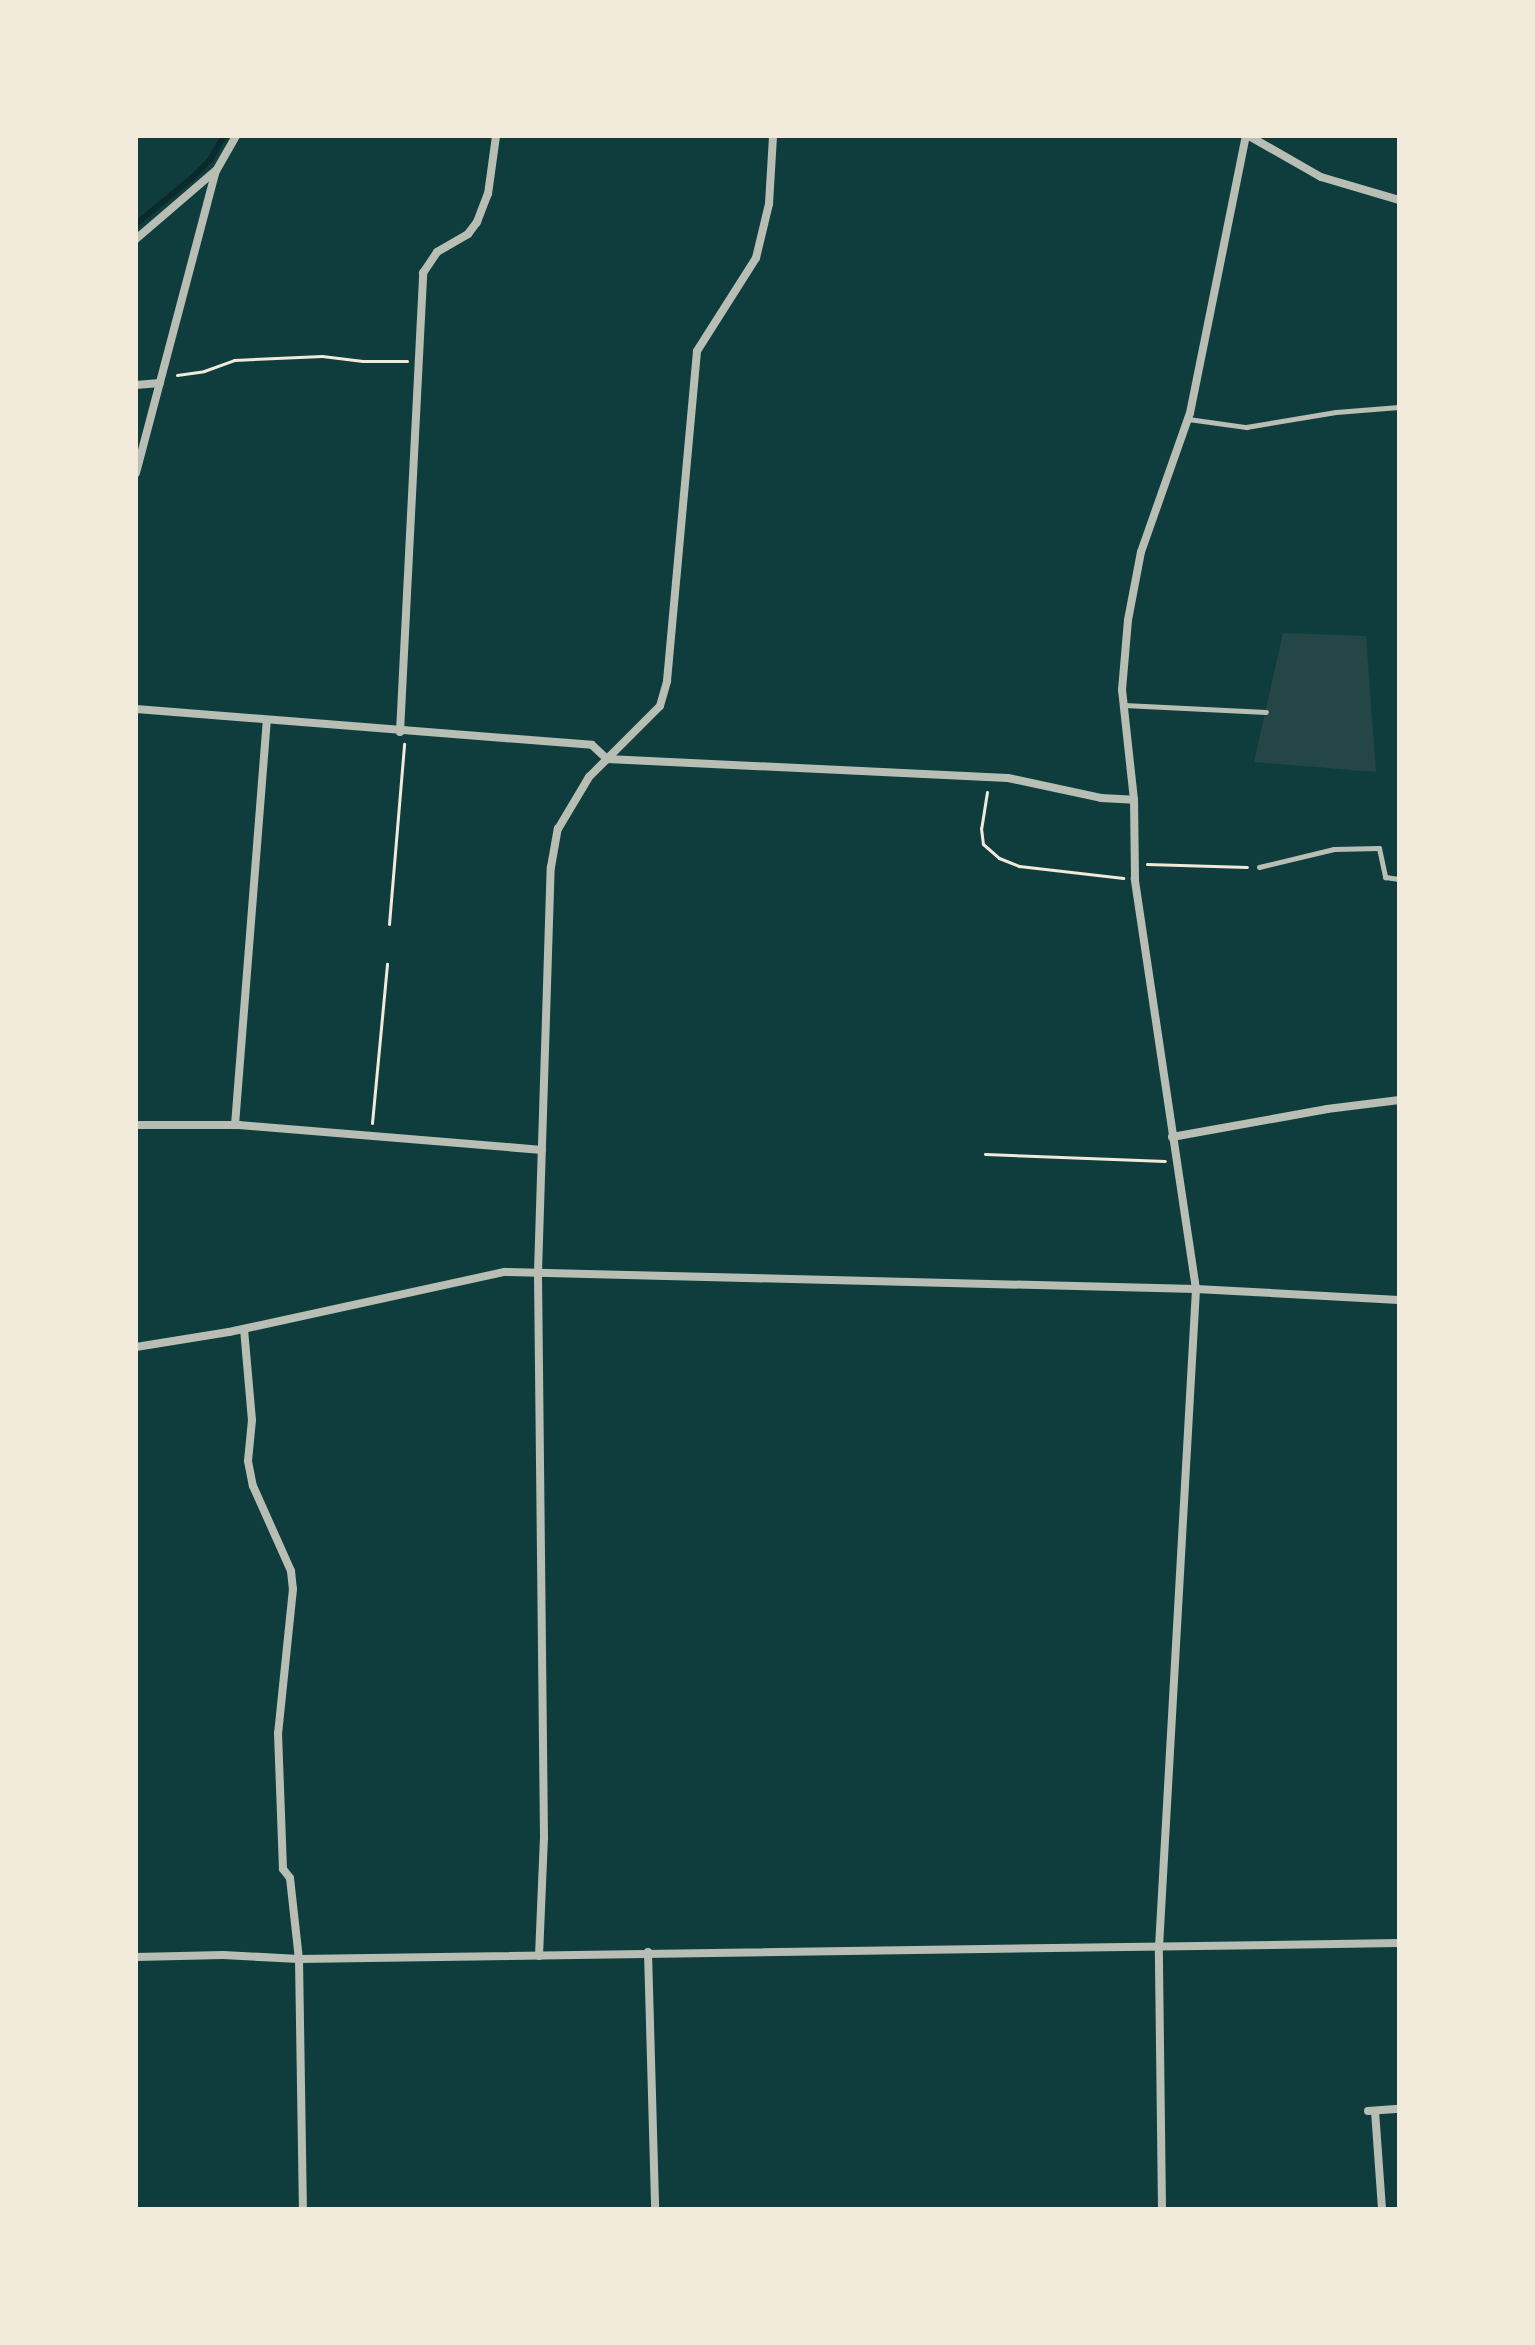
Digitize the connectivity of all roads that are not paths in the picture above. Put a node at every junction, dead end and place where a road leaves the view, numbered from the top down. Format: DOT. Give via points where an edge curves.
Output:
graph roads {
  1 [pos="236,136"];
  2 [pos="496,136"];
  3 [pos="773,136"];
  4 [pos="1247,136"];
  5 [pos="216,171"];
  6 [pos="1399,200"];
  7 [pos="136,239"];
  8 [pos="161,380"];
  9 [pos="136,385"];
  10 [pos="1399,407"];
  11 [pos="1188,419"];
  12 [pos="136,473"];
  13 [pos="1124,705"];
  14 [pos="136,709"];
  15 [pos="1266,712"];
  16 [pos="267,720"];
  17 [pos="402,732"];
  18 [pos="607,759"];
  19 [pos="1134,800"];
  20 [pos="1259,867"];
  21 [pos="1399,879"];
  22 [pos="1399,1100"];
  23 [pos="139,1125"];
  24 [pos="235,1125"];
  25 [pos="1172,1137"];
  26 [pos="542,1150"];
  27 [pos="538,1272"];
  28 [pos="1196,1289"];
  29 [pos="1399,1300"];
  30 [pos="244,1329"];
  31 [pos="137,1348"];
  32 [pos="1399,1943"];
  33 [pos="1159,1947"];
  34 [pos="648,1952"];
  35 [pos="539,1956"];
  36 [pos="136,1957"];
  37 [pos="299,1959"];
  38 [pos="1399,2109"];
  39 [pos="303,2209"];
  40 [pos="655,2209"];
  41 [pos="1162,2209"];
  42 [pos="1382,2209"];
  1 -- 5 [label="street"];
  2 -- 17 [label="street" via="488,194 477,222 468,234 437,252 423,273"];
  3 -- 18 [label="street" via="769,204 756,258 697,351 667,681 660,706"];
  4 -- 6 [label="street" via="1321,177"];
  4 -- 11 [label="street"];
  5 -- 7 [label="street"];
  5 -- 8 [label="street"];
  8 -- 9 [label="street"];
  8 -- 12 [label="street"];
  10 -- 11 [label="lane" via="1246,427"];
  11 -- 13 [label="street" via="1141,552 1128,620"];
  13 -- 15 [label="lane"];
  13 -- 19 [label="street"];
  14 -- 16 [label="street"];
  16 -- 17 [label="street"];
  16 -- 24 [label="street"];
  17 -- 18 [label="street" via="592,745"];
  18 -- 19 [label="street" via="989,777"];
  18 -- 26 [label="street" via="589,777 558,829 551,867"];
  19 -- 25 [label="street" via="1135,879"];
  20 -- 21 [label="lane" via="1334,849 1379,848 1385,877"];
  22 -- 25 [label="street"];
  23 -- 24 [label="street"];
  24 -- 26 [label="street"];
  25 -- 28 [label="street"];
  26 -- 27 [label="street"];
  27 -- 28 [label="street"];
  27 -- 30 [label="street" via="505,1272"];
  27 -- 35 [label="street" via="544,1838"];
  28 -- 29 [label="street"];
  28 -- 33 [label="street"];
  30 -- 31 [label="street"];
  30 -- 37 [label="street" via="252,1420 248,1461 253,1486 291,1571 293,1589 278,1733 283,1869 290,1878"];
  32 -- 33 [label="street"];
  33 -- 34 [label="street"];
  33 -- 41 [label="street"];
  34 -- 35 [label="street"];
  34 -- 40 [label="street"];
  35 -- 37 [label="street"];
  36 -- 37 [label="street"];
  37 -- 39 [label="street"];
  38 -- 42 [label="street" via="1371,2111"];
}
